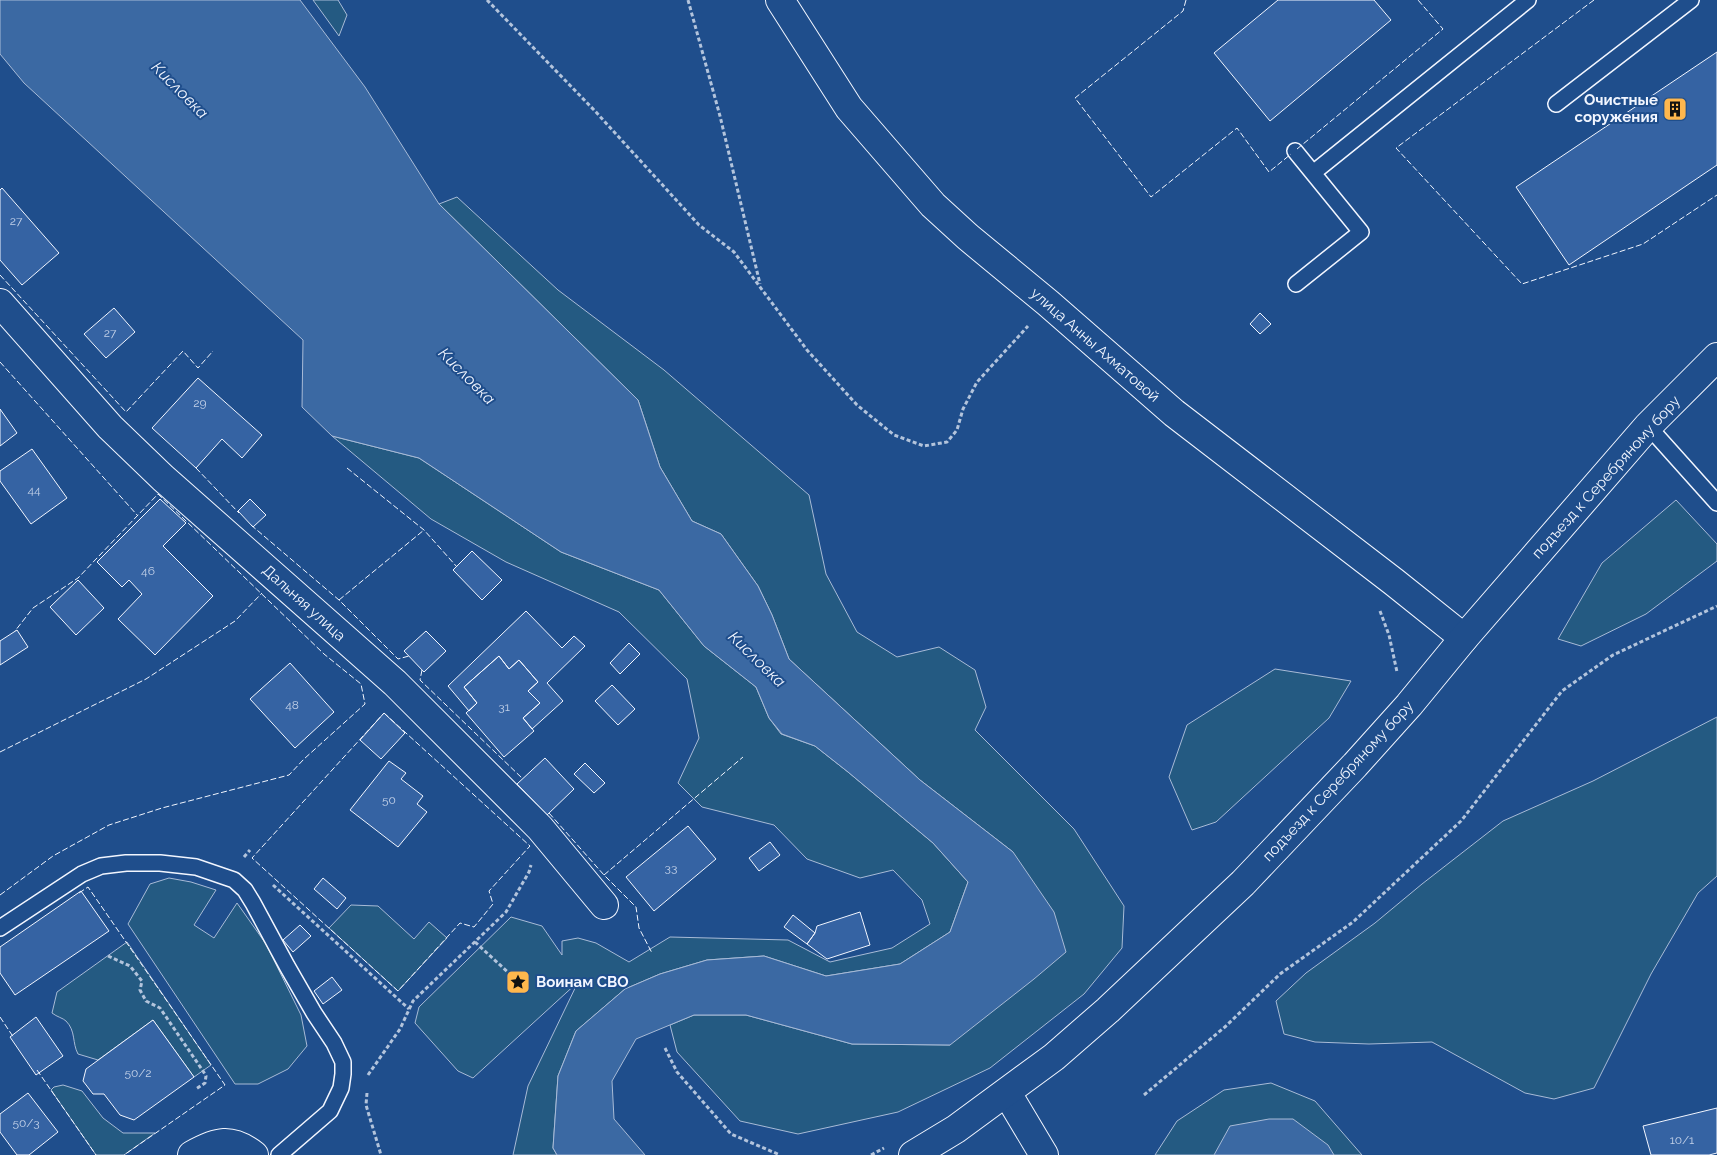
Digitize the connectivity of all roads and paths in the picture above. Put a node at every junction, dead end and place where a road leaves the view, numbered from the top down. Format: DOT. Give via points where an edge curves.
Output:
graph roads {
  1 [pos="487,0"];
  2 [pos="688,0"];
  3 [pos="780,0"];
  4 [pos="1528,0"];
  5 [pos="1691,0"];
  6 [pos="1556,104"];
  7 [pos="1295,151"];
  8 [pos="1313,173"];
  9 [pos="1296,284"];
  10 [pos="760,287"];
  11 [pos="1048,303"];
  12 [pos="0,304"];
  13 [pos="1717,357"];
  14 [pos="1648,426"];
  15 [pos="1717,503"];
  16 [pos="1377,604"];
  17 [pos="1717,606"];
  18 [pos="1464,638"];
  19 [pos="1398,673"];
  20 [pos="540,828"];
  21 [pos="250,850"];
  22 [pos="243,858"];
  23 [pos="272,885"];
  24 [pos="604,905"];
  25 [pos="0,928"];
  26 [pos="475,942"];
  27 [pos="108,956"];
  28 [pos="512,975"];
  29 [pos="409,1009"];
  30 [pos="665,1048"];
  31 [pos="343,1074"];
  32 [pos="368,1075"];
  33 [pos="196,1089"];
  34 [pos="1007,1093"];
  35 [pos="1144,1095"];
  36 [pos="887,1146"];
  37 [pos="192,1155"];
  38 [pos="254,1155"];
  39 [pos="279,1155"];
  40 [pos="381,1155"];
  41 [pos="780,1155"];
  42 [pos="871,1155"];
  43 [pos="912,1155"];
  44 [pos="1044,1155"];
  1 -- 10 [label="path" via="699,225 734,252"];
  2 -- 10 [label="path" via="720,116"];
  3 -- 11 [label="street, улица Анны Ахматовой" via="849,108 891,157 968,237"];
  4 -- 8 [label="lane"];
  5 -- 6 [label="lane"];
  7 -- 8 [label="lane"];
  8 -- 9 [label="lane" via="1361,232"];
  10 -- 11 [label="path" via="807,350 857,405 894,435 924,446 947,442 957,430 963,409 977,382"];
  11 -- 18 [label="street, улица Анны Ахматовой" via="1174,413"];
  12 -- 20 [label="street, Дальняя улица" via="123,440 395,683"];
  13 -- 14 [label="street, подъезд к Серебряному бору"];
  14 -- 15 [label="lane"];
  14 -- 18 [label="street, подъезд к Серебряному бору"];
  16 -- 19 [label="path"];
  17 -- 35 [label="path" via="1613,655 1562,690 1461,821 1353,922 1280,974 1226,1026"];
  18 -- 34 [label="street, подъезд к Серебряному бору" via="1355,765 1242,883 1108,1010"];
  20 -- 24 [label="street, Дальняя улица"];
  20 -- 26 [label="path" via="529,872 506,912"];
  21 -- 22 [label="path"];
  23 -- 29 [label="path"];
  25 -- 31 [label="lane" via="82,874 101,866 160,863 196,866 218,873 234,880 245,890 334,1043"];
  26 -- 28 [label="path"];
  26 -- 29 [label="path" via="413,1001"];
  27 -- 33 [label="path" via="130,966 142,981 140,990 146,1001 160,1008 203,1070 205,1083"];
  29 -- 32 [label="path" via="400,1029"];
  30 -- 41 [label="path" via="677,1072 731,1134"];
  31 -- 32 [label="path"];
  31 -- 39 [label="lane" via="341,1088 330,1111"];
  32 -- 40 [label="path" via="366,1104"];
  34 -- 43 [label="street, подъезд к Серебряному бору"];
  34 -- 44 [label="street"];
  36 -- 42 [label="path"];
  37 -- 38 [label="street" via="213,1144 229,1142 243,1146"];
}
